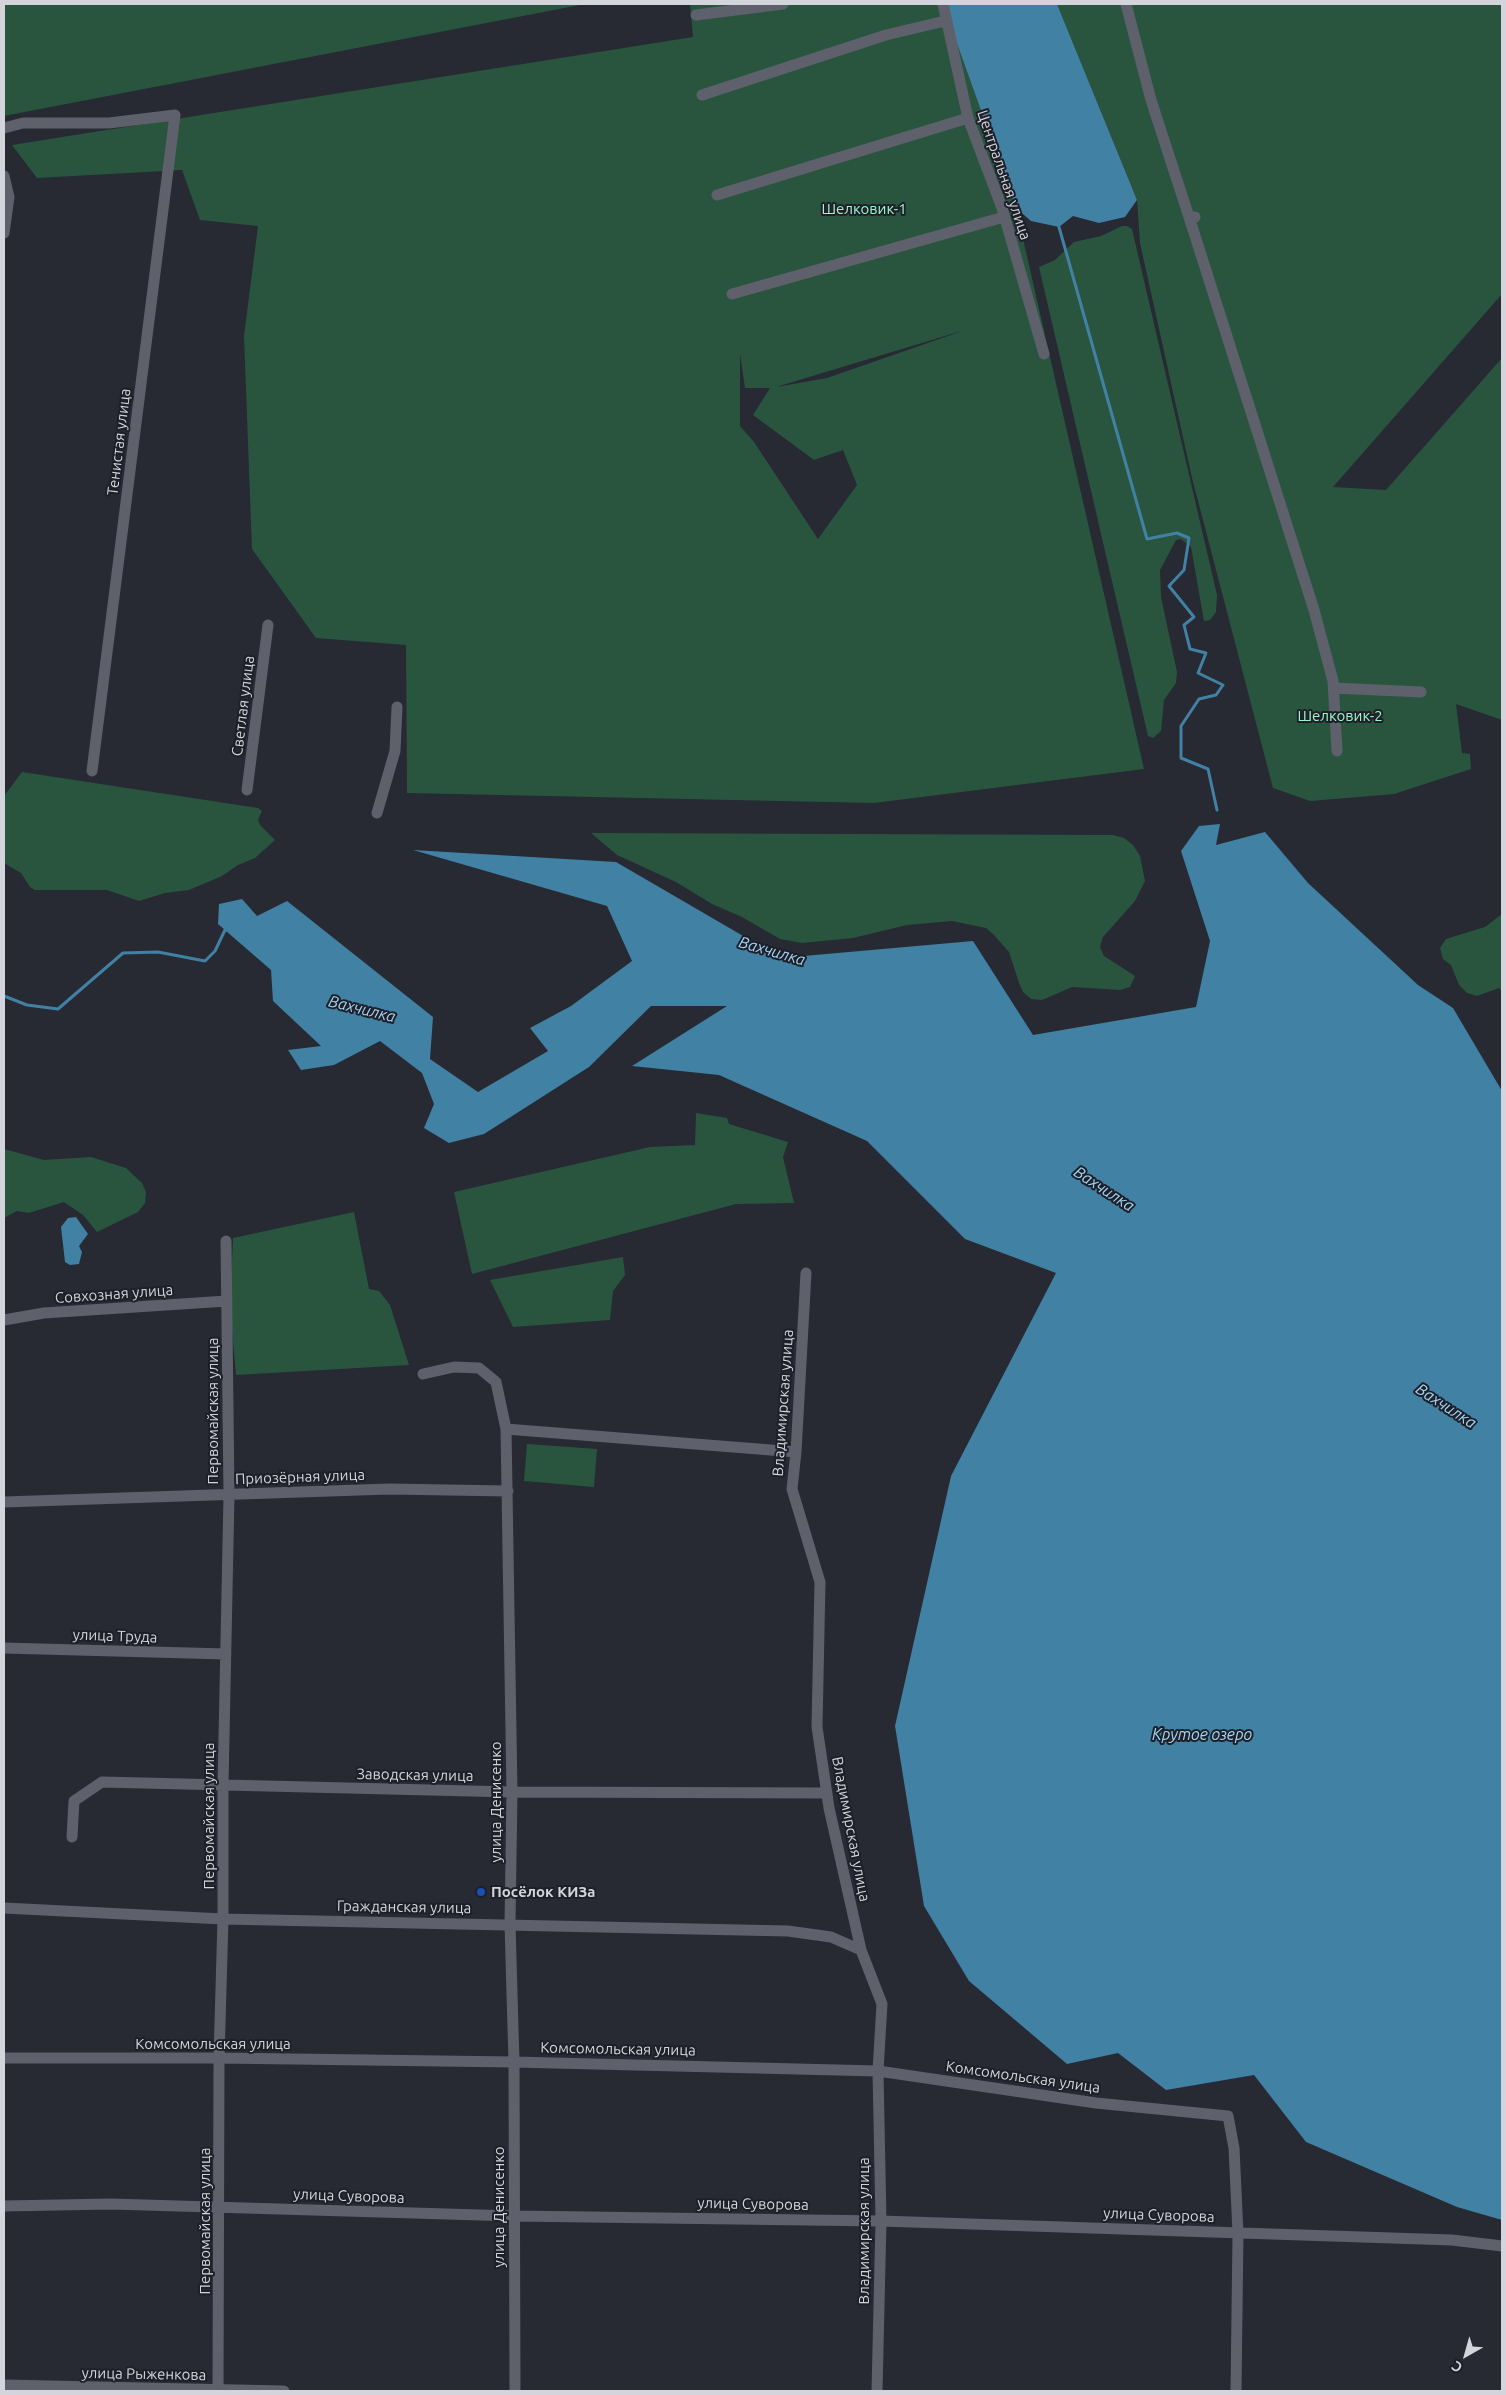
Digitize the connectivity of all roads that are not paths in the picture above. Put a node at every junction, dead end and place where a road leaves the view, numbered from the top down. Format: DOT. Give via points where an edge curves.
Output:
graph roads {
  1 [pos="783,4"];
  2 [pos="942,4"];
  3 [pos="1126,4"];
  4 [pos="696,15"];
  5 [pos="945,21"];
  6 [pos="702,95"];
  7 [pos="968,118"];
  8 [pos="4,128"];
  9 [pos="4,176"];
  10 [pos="717,195"];
  11 [pos="1004,217"];
  12 [pos="4,233"];
  13 [pos="732,294"];
  14 [pos="1044,354"];
  15 [pos="268,625"];
  16 [pos="1334,688"];
  17 [pos="1421,692"];
  18 [pos="397,707"];
  19 [pos="1337,751"];
  20 [pos="92,772"];
  21 [pos="247,790"];
  22 [pos="377,813"];
  23 [pos="226,1241"];
  24 [pos="806,1274"];
  25 [pos="227,1301"];
  26 [pos="4,1320"];
  27 [pos="423,1374"];
  28 [pos="506,1430"];
  29 [pos="796,1452"];
  30 [pos="508,1491"];
  31 [pos="228,1494"];
  32 [pos="4,1502"];
  33 [pos="4,1648"];
  34 [pos="226,1654"];
  35 [pos="223,1786"];
  36 [pos="512,1792"];
  37 [pos="827,1793"];
  38 [pos="72,1837"];
  39 [pos="4,1908"];
  40 [pos="223,1919"];
  41 [pos="510,1924"];
  42 [pos="861,1950"];
  43 [pos="4,2058"];
  44 [pos="219,2058"];
  45 [pos="514,2062"];
  46 [pos="878,2071"];
  47 [pos="4,2206"];
  48 [pos="220,2207"];
  49 [pos="514,2216"];
  50 [pos="881,2221"];
  51 [pos="1238,2233"];
  52 [pos="1502,2246"];
  53 [pos="4,2385"];
  54 [pos="218,2391"];
  55 [pos="284,2391"];
  56 [pos="515,2391"];
  57 [pos="877,2391"];
  58 [pos="1236,2391"];
  1 -- 4 [label="street"];
  2 -- 5 [label="street, Центральная улица"];
  3 -- 16 [label="street" via="1151,100 1192,217 1314,610"];
  5 -- 6 [label="street" via="886,35"];
  5 -- 7 [label="street, Центральная улица"];
  7 -- 10 [label="street"];
  7 -- 11 [label="street, Центральная улица"];
  8 -- 20 [label="street, Тенистая улица" via="22,124 109,123 175,115"];
  9 -- 12 [label="street" via="9,197"];
  11 -- 13 [label="street"];
  11 -- 14 [label="street, Центральная улица"];
  15 -- 21 [label="street, Светлая улица"];
  16 -- 17 [label="street"];
  16 -- 19 [label="street"];
  18 -- 22 [label="street" via="395,751"];
  23 -- 25 [label="street, Первомайская улица"];
  24 -- 29 [label="street, Владимирская улица"];
  25 -- 26 [label="street, Совхозная улица" via="44,1313"];
  25 -- 31 [label="street, Первомайская улица"];
  27 -- 28 [label="street, улица Денисенко" via="454,1367 479,1368 496,1382"];
  28 -- 29 [label="street"];
  28 -- 30 [label="street, улица Денисенко"];
  29 -- 37 [label="street, Владимирская улица" via="792,1489 820,1582 817,1728"];
  30 -- 31 [label="street, Приозёрная улица" via="390,1489"];
  30 -- 36 [label="street, улица Денисенко"];
  31 -- 32 [label="street, Приозёрная улица"];
  31 -- 34 [label="street, Первомайская улица"];
  33 -- 34 [label="street, улица Труда"];
  34 -- 35 [label="street, Первомайская улица"];
  35 -- 36 [label="street, Заводская улица"];
  35 -- 38 [label="street, Заводская улица" via="102,1782 74,1801"];
  35 -- 40 [label="street, Первомайская улица"];
  36 -- 37 [label="street, Заводская улица"];
  36 -- 41 [label="street, улица Денисенко"];
  37 -- 42 [label="street, Владимирская улица"];
  39 -- 40 [label="street, Гражданская улица"];
  40 -- 41 [label="street, Гражданская улица"];
  40 -- 44 [label="street, Первомайская улица"];
  41 -- 42 [label="street, Гражданская улица" via="788,1932 831,1937"];
  41 -- 45 [label="street, улица Денисенко"];
  42 -- 46 [label="street, Владимирская улица" via="882,2004"];
  43 -- 44 [label="street, Комсомольская улица"];
  44 -- 45 [label="street, Комсомольская улица"];
  44 -- 48 [label="street, Первомайская улица"];
  45 -- 46 [label="street, Комсомольская улица"];
  45 -- 49 [label="street, улица Денисенко"];
  46 -- 50 [label="street, Владимирская улица"];
  46 -- 51 [label="street, Комсомольская улица" via="1096,2103 1228,2116 1234,2148"];
  47 -- 48 [label="street, улица Суворова"];
  48 -- 49 [label="street, улица Суворова"];
  48 -- 54 [label="street, Первомайская улица"];
  49 -- 50 [label="street, улица Суворова"];
  49 -- 56 [label="street, улица Денисенко"];
  50 -- 51 [label="street, улица Суворова"];
  50 -- 57 [label="street, Владимирская улица"];
  51 -- 52 [label="street, улица Суворова" via="1452,2240"];
  51 -- 58 [label="street"];
  53 -- 54 [label="street, улица Рыженкова"];
  54 -- 55 [label="street, улица Рыженкова"];
}
